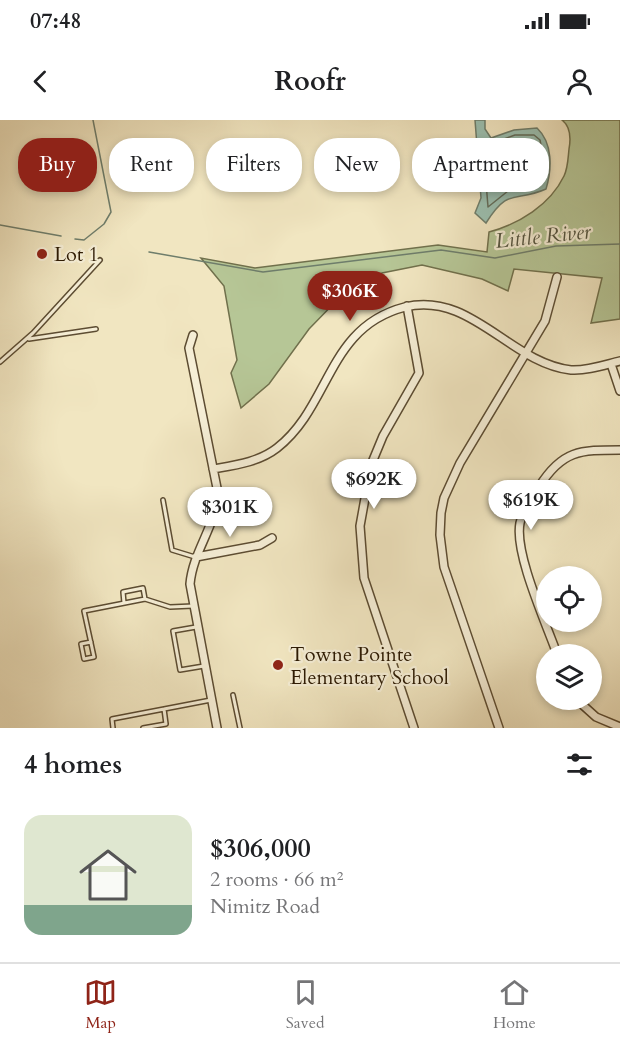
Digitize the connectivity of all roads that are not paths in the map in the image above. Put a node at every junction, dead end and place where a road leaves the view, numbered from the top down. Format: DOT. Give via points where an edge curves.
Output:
graph roads {
  1 [pos="100,260"];
  2 [pos="557,277"];
  3 [pos="407,306"];
  4 [pos="96,329"];
  5 [pos="193,335"];
  6 [pos="27,339"];
  7 [pos="527,353"];
  8 [pos="620,361"];
  9 [pos="0,362"];
  10 [pos="611,363"];
  11 [pos="620,391"];
  12 [pos="620,450"];
  13 [pos="213,469"];
  14 [pos="164,500"];
  15 [pos="272,538"];
  16 [pos="196,557"];
  17 [pos="145,599"];
  18 [pos="124,603"];
  19 [pos="193,606"];
  20 [pos="197,627"];
  21 [pos="91,642"];
  22 [pos="554,644"];
  23 [pos="204,666"];
  24 [pos="234,695"];
  25 [pos="211,700"];
  26 [pos="164,709"];
  27 [pos="588,710"];
  28 [pos="620,727"];
  29 [pos="113,728"];
  30 [pos="143,728"];
  31 [pos="217,728"];
  32 [pos="240,728"];
  33 [pos="414,728"];
  34 [pos="499,728"];
  1 -- 6 [label="lane"];
  2 -- 7 [label="street" via="545,321"];
  3 -- 7 [label="street" via="454,309"];
  3 -- 13 [label="street" via="380,315 352,338 297,426 279,447 250,462"];
  3 -- 33 [label="street" via="419,373 371,465 360,526 364,578"];
  4 -- 6 [label="lane"];
  5 -- 13 [label="street" via="189,348"];
  6 -- 9 [label="lane"];
  7 -- 10 [label="street" via="570,369"];
  7 -- 34 [label="street" via="451,479 440,524 444,567"];
  8 -- 10 [label="street"];
  10 -- 11 [label="street"];
  12 -- 22 [label="street" via="588,450 559,461 523,514 520,547"];
  13 -- 16 [label="street" via="217,507"];
  14 -- 16 [label="lane" via="172,550"];
  15 -- 16 [label="street" via="260,545"];
  16 -- 19 [label="street" via="191,574"];
  17 -- 18 [label="lane"];
  17 -- 18 [label="lane" via="142,588 123,592"];
  17 -- 19 [label="lane" via="170,607"];
  18 -- 21 [label="lane" via="84,611"];
  19 -- 20 [label="street"];
  20 -- 23 [label="street"];
  20 -- 23 [label="lane" via="173,631 178,660 180,670"];
  21 -- 21 [label="lane" via="94,657 84,659 81,644"];
  23 -- 25 [label="street"];
  24 -- 32 [label="lane"];
  25 -- 26 [label="lane"];
  25 -- 31 [label="street"];
  26 -- 29 [label="lane" via="112,719"];
  26 -- 30 [label="lane" via="166,724"];
  27 -- 28 [label="street"];
}
